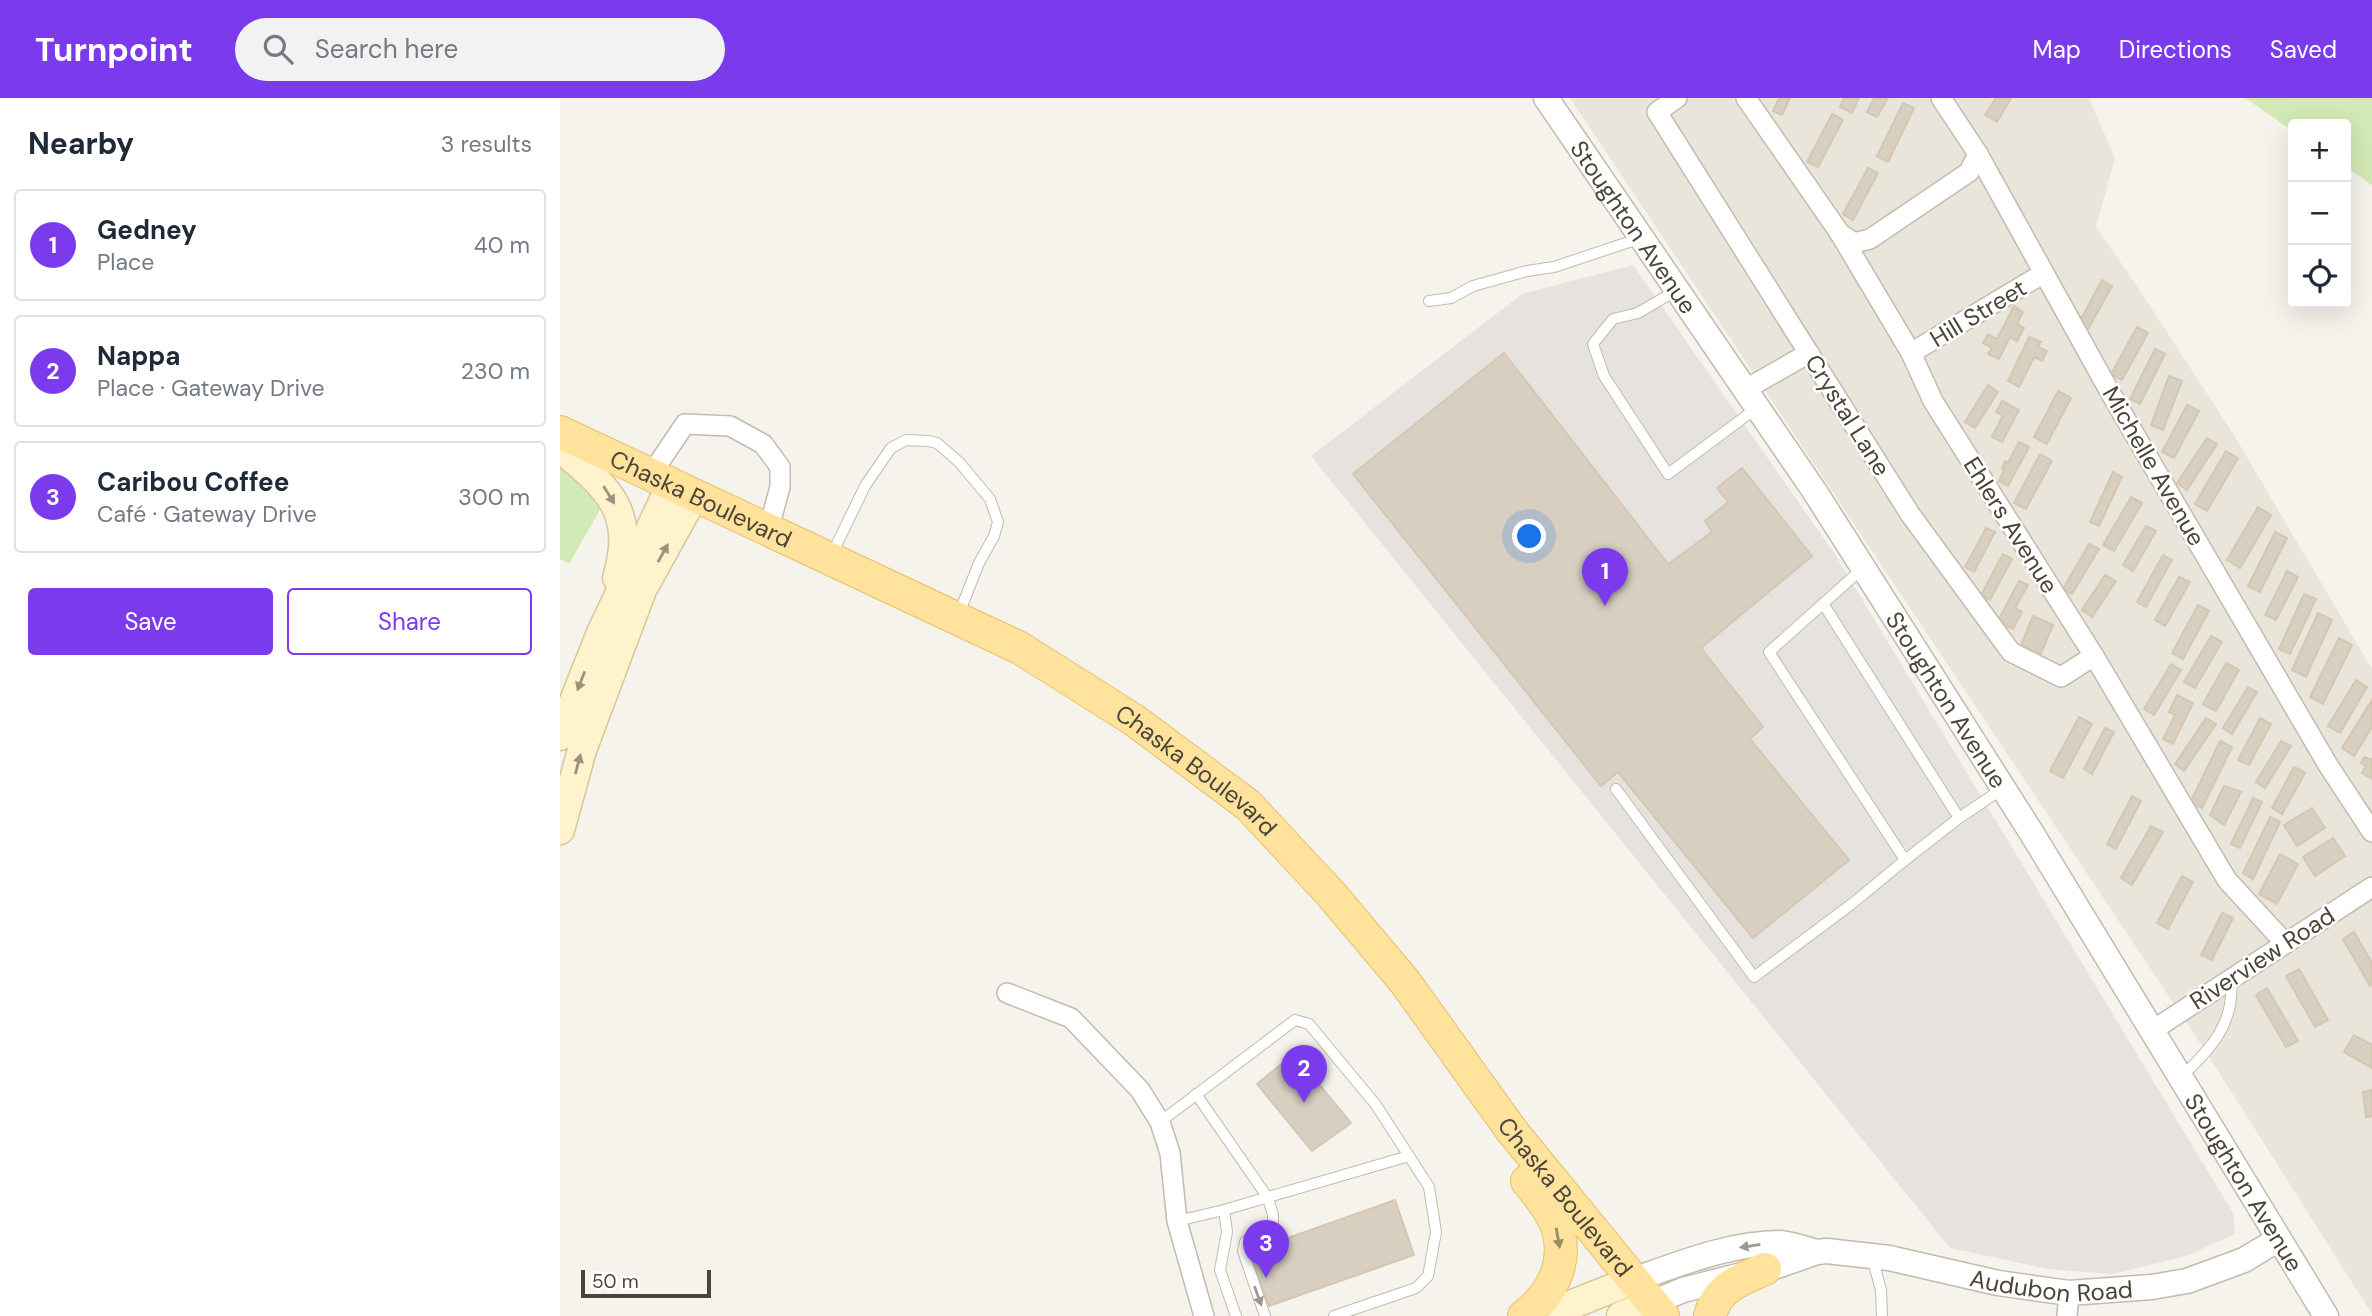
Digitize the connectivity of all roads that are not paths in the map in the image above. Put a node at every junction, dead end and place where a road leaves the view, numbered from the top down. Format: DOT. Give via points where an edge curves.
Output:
graph roads {
  1 [pos="1546,98"];
  2 [pos="1677,98"];
  3 [pos="1746,98"];
  4 [pos="1941,98"];
  5 [pos="1978,154"];
  6 [pos="1839,232"];
  7 [pos="1641,238"];
  8 [pos="2044,273"];
  9 [pos="1677,290"];
  10 [pos="1429,301"];
  11 [pos="1809,353"];
  12 [pos="1911,353"];
  13 [pos="1752,398"];
  14 [pos="560,432"];
  15 [pos="560,448"];
  16 [pos="672,486"];
  17 [pos="768,531"];
  18 [pos="829,560"];
  19 [pos="1863,568"];
  20 [pos="1824,605"];
  21 [pos="957,620"];
  22 [pos="601,633"];
  23 [pos="2094,656"];
  24 [pos="560,736"];
  25 [pos="2003,788"];
  26 [pos="1616,789"];
  27 [pos="1959,818"];
  28 [pos="560,830"];
  29 [pos="2372,832"];
  30 [pos="1905,860"];
  31 [pos="2372,887"];
  32 [pos="2285,943"];
  33 [pos="2231,979"];
  34 [pos="1007,993"];
  35 [pos="2153,1030"];
  36 [pos="2181,1077"];
  37 [pos="1483,1091"];
  38 [pos="1196,1094"];
  39 [pos="1160,1122"];
  40 [pos="1409,1156"];
  41 [pos="1268,1198"];
  42 [pos="1224,1210"];
  43 [pos="1177,1221"];
  44 [pos="2279,1239"];
  45 [pos="1817,1252"];
  46 [pos="1872,1256"];
  47 [pos="1765,1269"];
  48 [pos="1649,1300"];
  49 [pos="2068,1304"];
  50 [pos="1204,1316"];
  51 [pos="1236,1316"];
  52 [pos="1265,1316"];
  53 [pos="1334,1316"];
  54 [pos="1524,1316"];
  55 [pos="1543,1316"];
  56 [pos="1621,1316"];
  57 [pos="1710,1316"];
  58 [pos="1882,1316"];
  59 [pos="2326,1316"];
  1 -- 7 [label="street, Stoughton Avenue"];
  2 -- 11 [label="street, Crystal Lane" via="1657,112"];
  3 -- 6 [label="street, Ehlers Avenue"];
  4 -- 5 [label="street, Michelle Avenue"];
  5 -- 6 [label="street" via="1969,173 1870,239 1854,243"];
  5 -- 8 [label="street, Michelle Avenue"];
  6 -- 12 [label="street, Ehlers Avenue"];
  7 -- 9 [label="street, Stoughton Avenue"];
  7 -- 10 [label="lane"];
  8 -- 12 [label="street, Hill Street"];
  8 -- 29 [label="street, Michelle Avenue" via="2328,765"];
  9 -- 13 [label="street, Stoughton Avenue"];
  9 -- 13 [label="lane" via="1638,313 1613,318 1593,344 1604,376 1668,474"];
  11 -- 13 [label="street"];
  11 -- 23 [label="street, Crystal Lane" via="1910,514 2011,652 2061,677"];
  12 -- 23 [label="street, Ehlers Avenue" via="1933,401"];
  13 -- 19 [label="street, Stoughton Avenue"];
  14 -- 16 [label="main road, Chaska Boulevard"];
  15 -- 22 [label="main road, one-way" via="600,481 622,525 622,554"];
  16 -- 17 [label="main road, Chaska Boulevard"];
  16 -- 17 [label="street" via="685,424 730,426 763,444 780,467 780,488"];
  16 -- 22 [label="main road"];
  28 -- 16 [label="main road, one-way" via="586,737 642,590"];
  17 -- 18 [label="main road, Chaska Boulevard"];
  18 -- 21 [label="main road, Chaska Boulevard"];
  18 -- 21 [label="lane" via="864,486 891,448 906,440 937,443 990,499 998,522"];
  19 -- 20 [label="lane"];
  19 -- 25 [label="street, Stoughton Avenue"];
  20 -- 27 [label="lane"];
  20 -- 30 [label="lane" via="1769,652"];
  21 -- 37 [label="main road, Chaska Boulevard" via="1020,648 1134,720 1248,805 1405,982"];
  22 -- 24 [label="main road, one-way"];
  23 -- 32 [label="street, Ehlers Avenue" via="2227,880"];
  25 -- 27 [label="lane"];
  25 -- 35 [label="street, Stoughton Avenue"];
  26 -- 30 [label="lane" via="1754,977"];
  27 -- 30 [label="lane"];
  31 -- 32 [label="street, Riverview Road"];
  32 -- 33 [label="street, Riverview Road"];
  33 -- 35 [label="street, Riverview Road"];
  33 -- 36 [label="lane" via="2233,999 2224,1026"];
  34 -- 39 [label="street" via="1071,1018 1140,1090"];
  35 -- 36 [label="street, Stoughton Avenue"];
  36 -- 44 [label="street, Stoughton Avenue"];
  37 -- 48 [label="main road, Chaska Boulevard"];
  37 -- 54 [label="main road, one-way" via="1517,1167 1557,1229 1560,1265 1556,1280"];
  38 -- 39 [label="lane"];
  38 -- 40 [label="lane" via="1295,1020 1309,1024 1376,1105"];
  38 -- 41 [label="lane"];
  39 -- 43 [label="street" via="1170,1153"];
  40 -- 41 [label="lane"];
  40 -- 53 [label="lane" via="1429,1187 1436,1232 1428,1276 1416,1288"];
  41 -- 42 [label="lane"];
  41 -- 52 [label="lane, one-way" via="1273,1225 1245,1242 1243,1251"];
  42 -- 43 [label="lane"];
  42 -- 51 [label="lane" via="1227,1232 1220,1270"];
  43 -- 50 [label="street"];
  44 -- 49 [label="street, Audubon Road" via="2244,1260 2187,1281"];
  44 -- 59 [label="street, Stoughton Avenue"];
  45 -- 46 [label="street, Audubon Road"];
  45 -- 47 [label="street, Audubon Road"];
  45 -- 48 [label="street, Audubon Road, one-way" via="1782,1243 1707,1255"];
  46 -- 49 [label="street, Audubon Road" via="1998,1283"];
  46 -- 58 [label="lane"];
  47 -- 48 [label="street, Audubon Road"];
  47 -- 57 [label="main road" via="1723,1290"];
  48 -- 55 [label="main road, Audubon Road"];
  48 -- 56 [label="main road, Audubon Road"];
}
